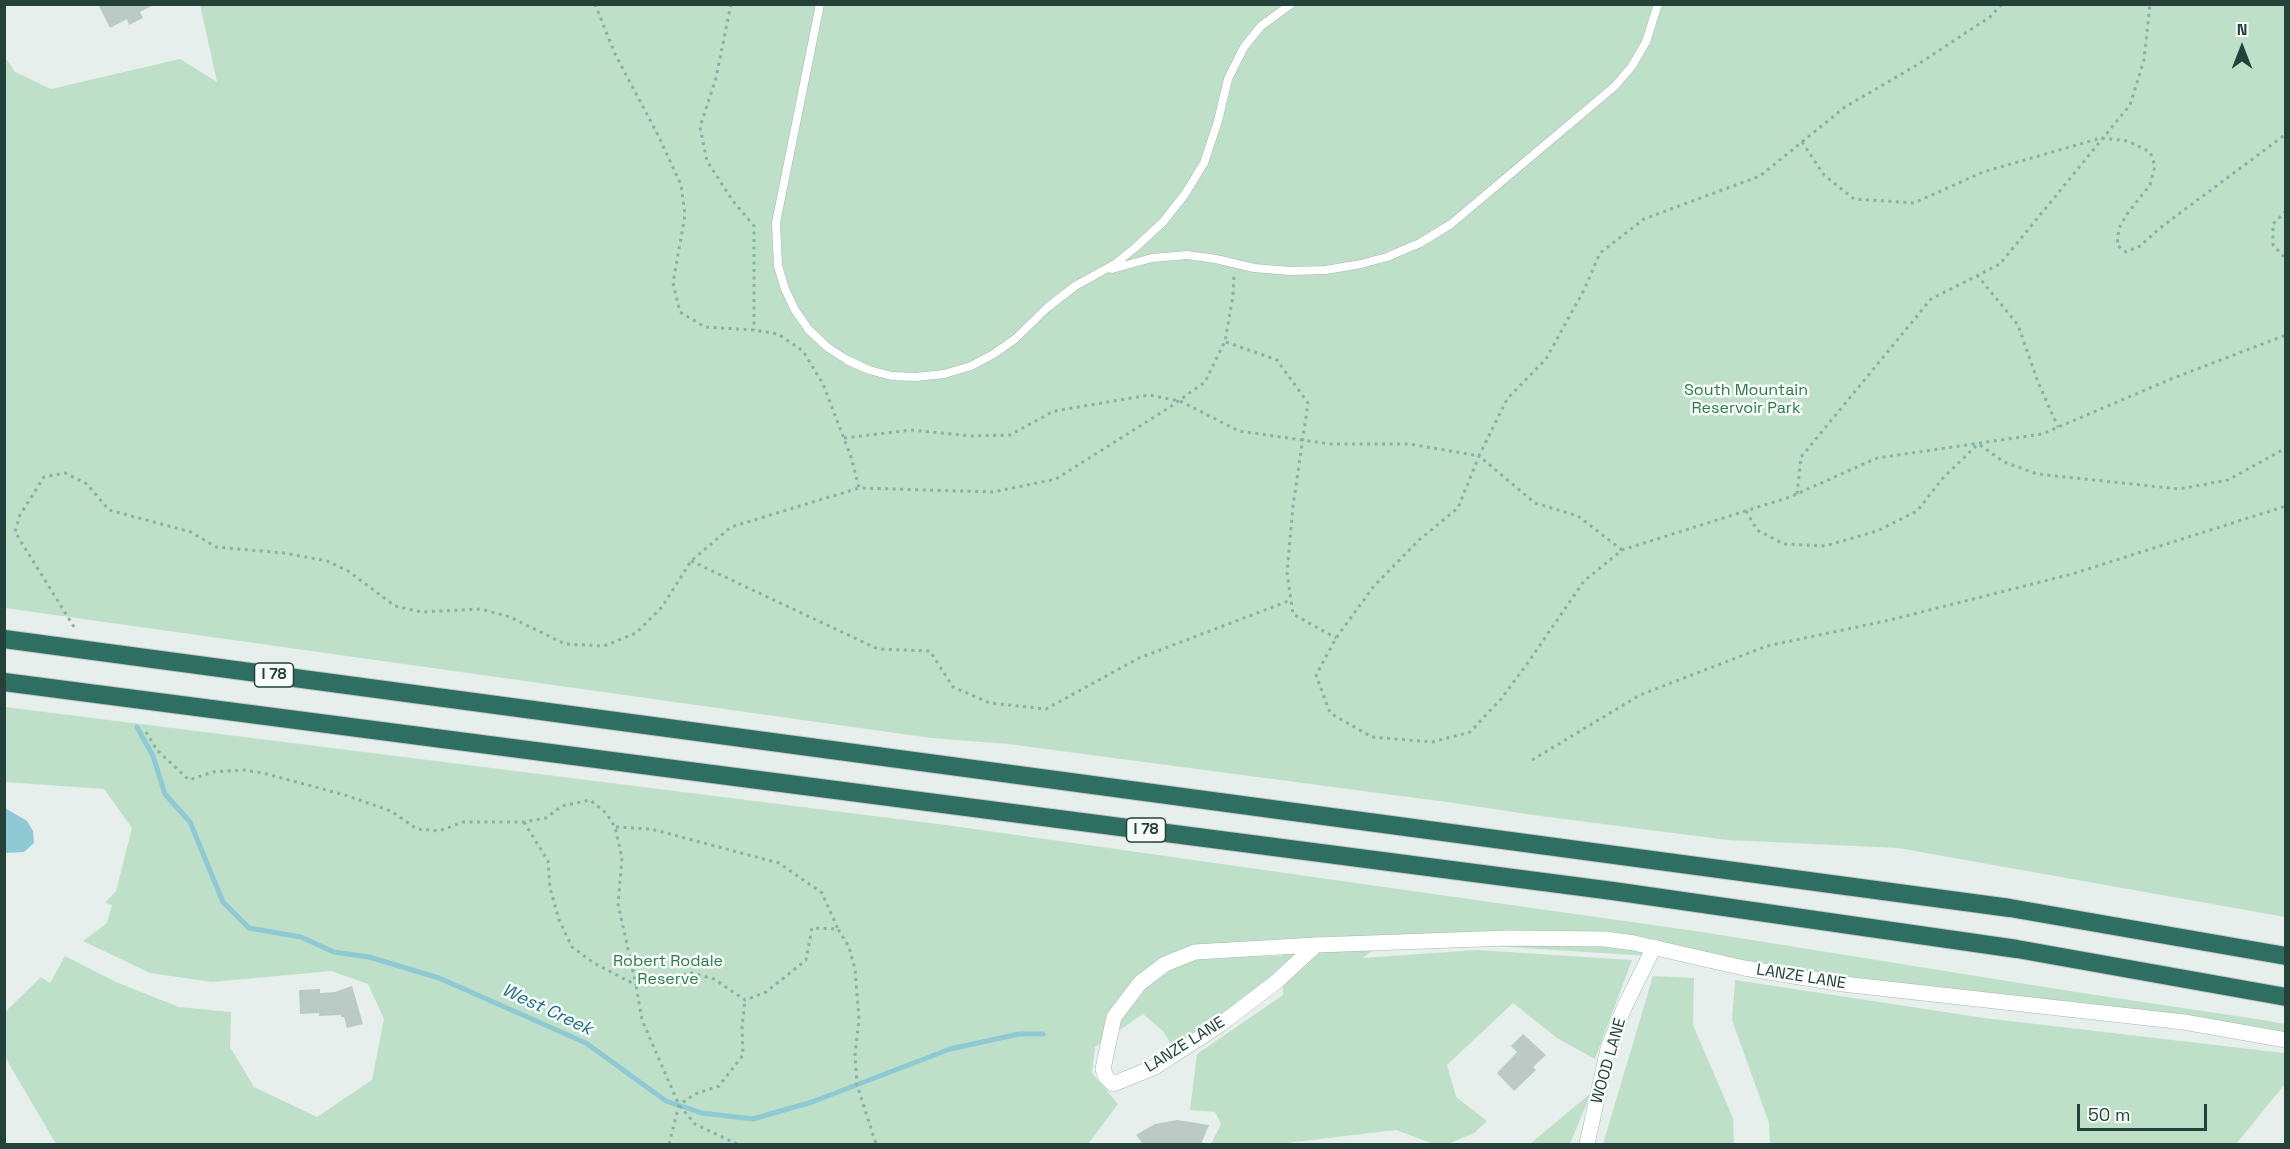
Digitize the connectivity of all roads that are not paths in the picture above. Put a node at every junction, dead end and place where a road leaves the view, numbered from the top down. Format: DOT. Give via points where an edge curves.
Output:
graph roads {
  1 [pos="820,4"];
  2 [pos="1290,4"];
  3 [pos="1658,4"];
  4 [pos="1100,273"];
  5 [pos="4,639"];
  6 [pos="4,682"];
  7 [pos="1316,945"];
  8 [pos="1654,947"];
  9 [pos="2286,956"];
  10 [pos="2286,997"];
  11 [pos="2286,1040"];
  12 [pos="1587,1144"];
  1 -- 4 [label="lane" via="775,242 785,289 809,330 827,347 869,370 916,377 944,374 992,355 1075,286"];
  2 -- 4 [label="lane" via="1261,26 1244,47 1228,79 1203,163 1185,194 1136,247"];
  3 -- 4 [label="lane" via="1646,42 1615,86 1451,224 1420,243 1387,257 1326,270 1290,272 1187,255 1152,258"];
  5 -- 9 [label="highway, I 78" via="2010,908"];
  6 -- 10 [label="highway, I 78" via="1613,891 2016,949"];
  7 -- 7 [label="street, LANZE LANE" via="1195,952 1165,964 1140,983 1114,1017 1102,1069 1106,1077 1113,1084 1155,1067 1230,1017"];
  7 -- 8 [label="street, LANZE LANE" via="1508,938 1605,939"];
  8 -- 11 [label="street, LANZE LANE" via="1744,969 2184,1023"];
  8 -- 12 [label="street, WOOD LANE" via="1608,1049"];
}
